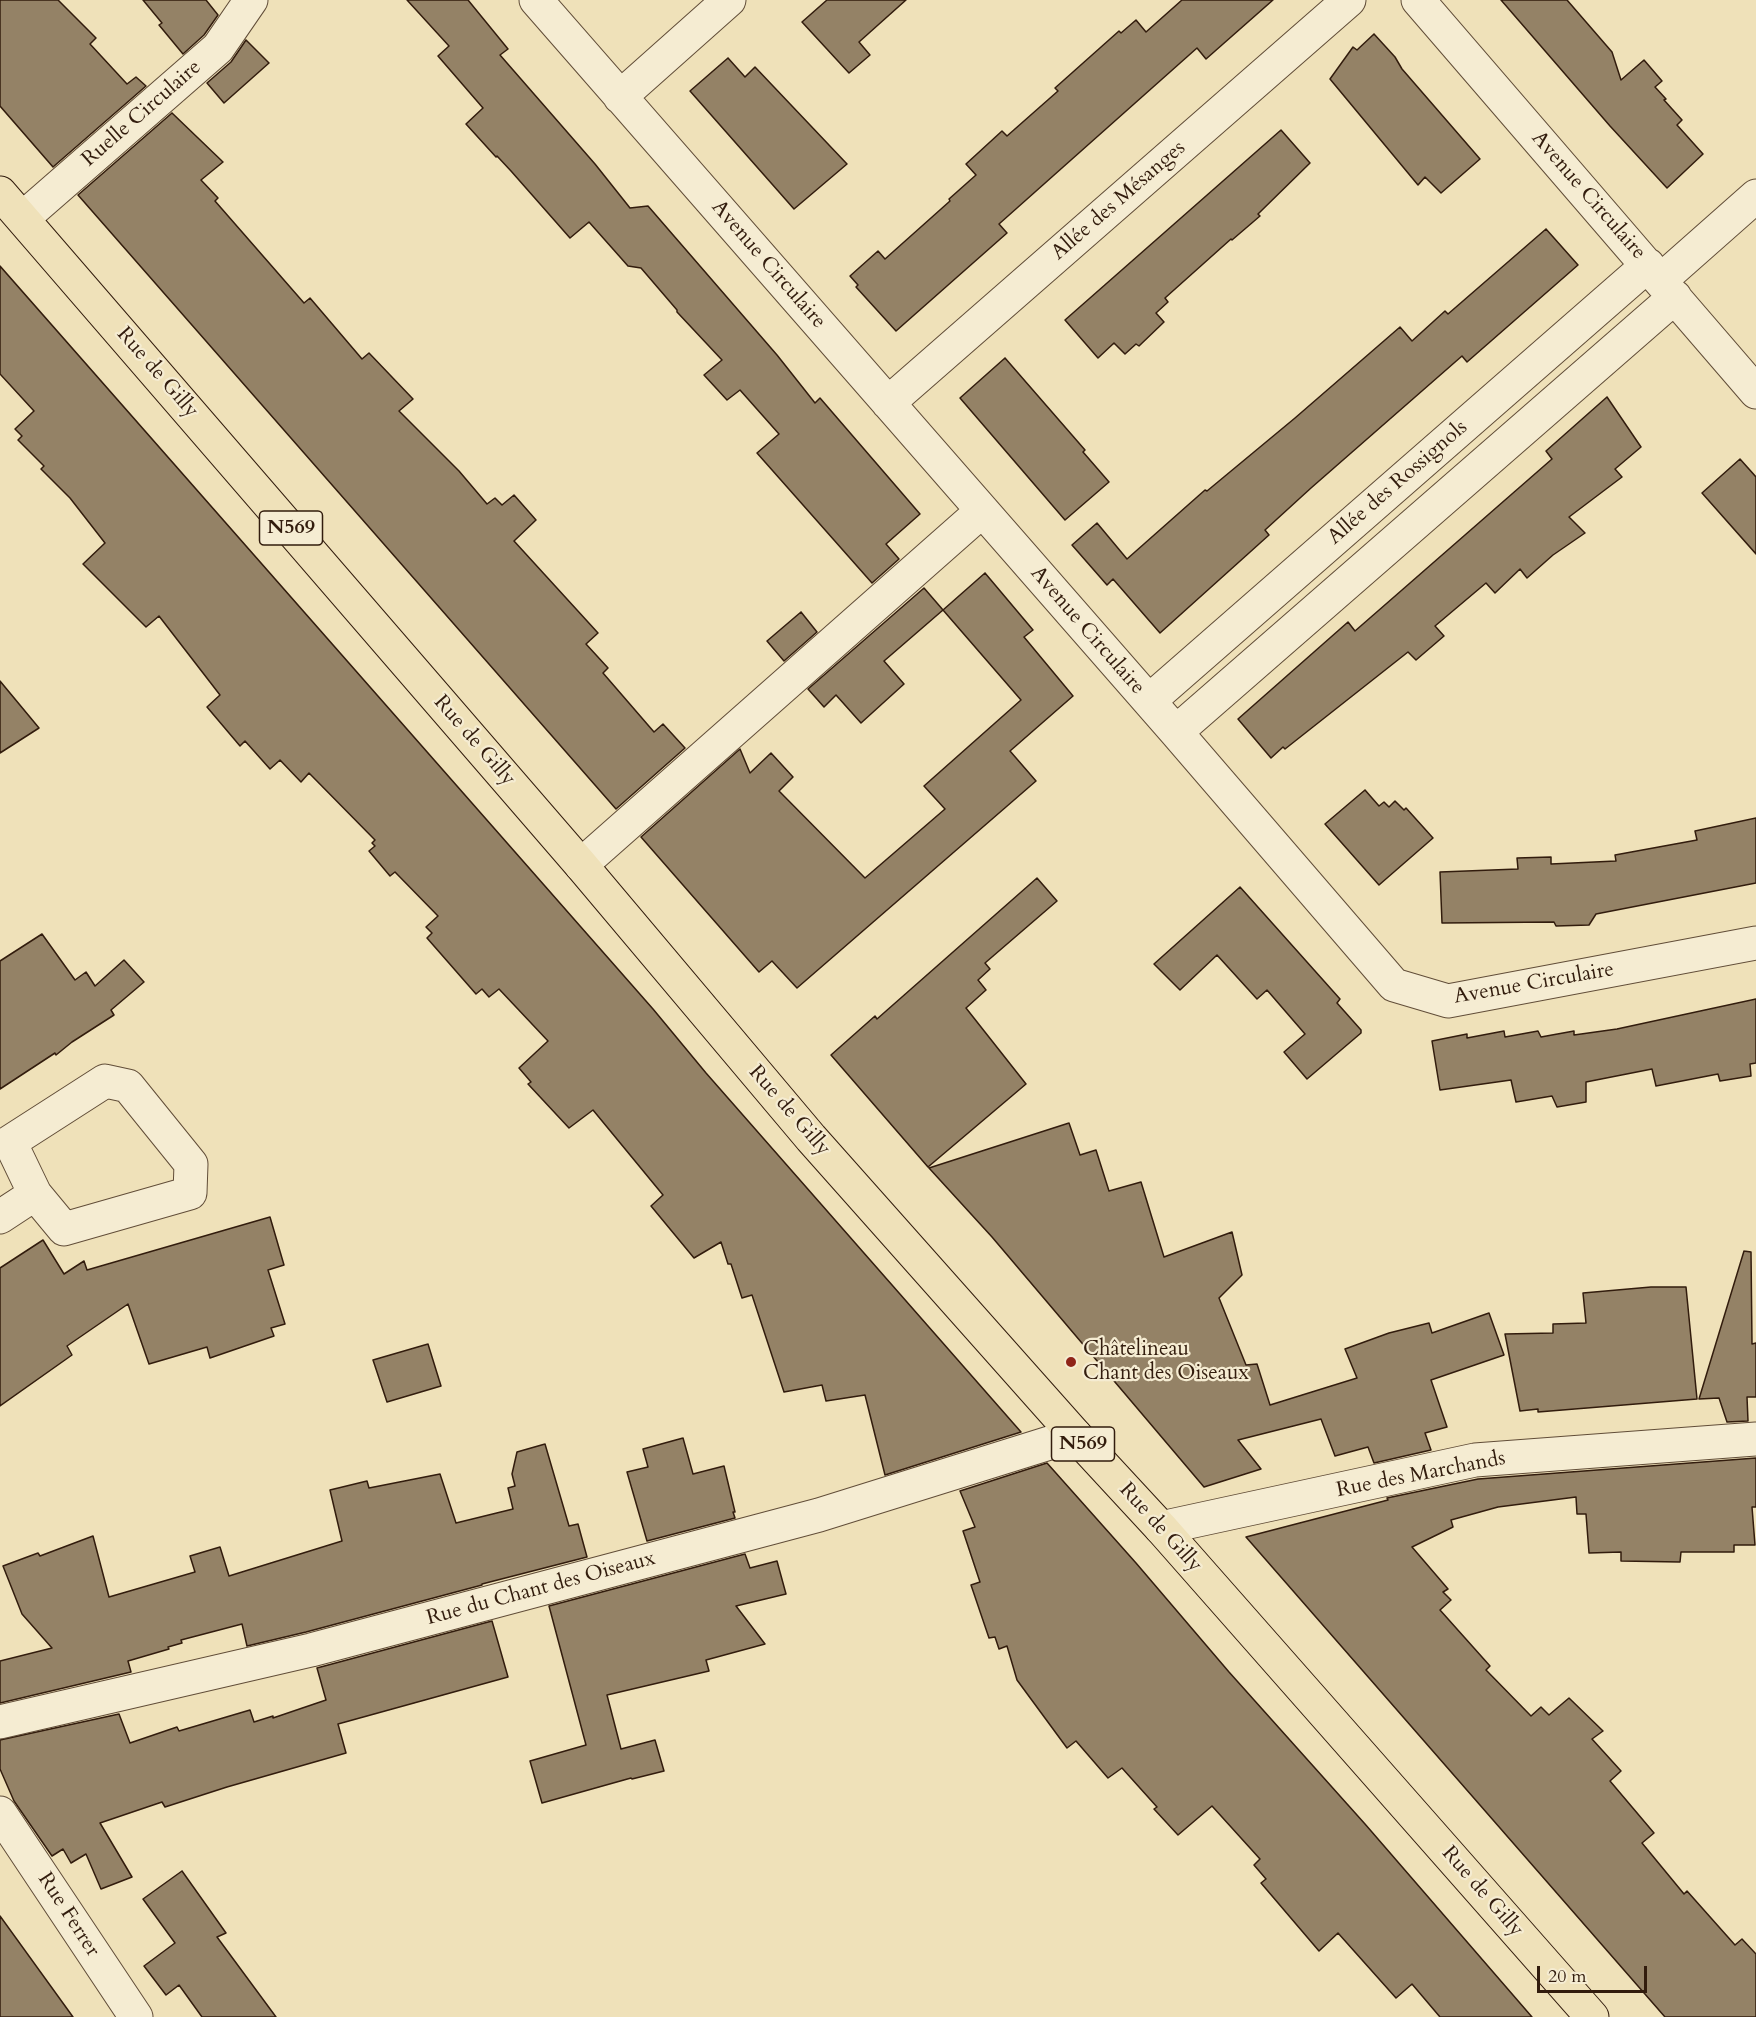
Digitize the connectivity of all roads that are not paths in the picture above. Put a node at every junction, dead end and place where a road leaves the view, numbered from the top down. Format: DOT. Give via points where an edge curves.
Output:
graph roads {
  1 [pos="251,0"];
  2 [pos="536,0"];
  3 [pos="729,0"];
  4 [pos="1349,0"];
  5 [pos="1418,0"];
  6 [pos="620,97"];
  7 [pos="0,193"];
  8 [pos="1756,196"];
  9 [pos="23,218"];
  10 [pos="1662,281"];
  11 [pos="1756,392"];
  12 [pos="888,403"];
  13 [pos="982,511"];
  14 [pos="1149,701"];
  15 [pos="1176,732"];
  16 [pos="581,865"];
  17 [pos="1756,943"];
  18 [pos="35,1194"];
  19 [pos="0,1217"];
  20 [pos="1076,1435"];
  21 [pos="1756,1439"];
  22 [pos="1161,1528"];
  23 [pos="0,1722"];
  24 [pos="0,1813"];
  25 [pos="136,2017"];
  26 [pos="1592,2017"];
  1 -- 9 [label="street, Ruelle Circulaire" via="218,48"];
  2 -- 6 [label="street, Avenue Circulaire"];
  3 -- 6 [label="street"];
  4 -- 12 [label="street, Allée des Mésanges"];
  5 -- 10 [label="street, Avenue Circulaire"];
  6 -- 12 [label="street, Avenue Circulaire"];
  7 -- 9 [label="main road, Rue de Gilly / N569"];
  8 -- 10 [label="street, Allée des Rossignols"];
  9 -- 16 [label="main road, Rue de Gilly / N569"];
  10 -- 11 [label="street, Avenue Circulaire"];
  10 -- 14 [label="street, Allée des Rossignols"];
  10 -- 15 [label="street, Allée des Rossignols"];
  12 -- 13 [label="street, Avenue Circulaire"];
  13 -- 14 [label="street, Avenue Circulaire"];
  13 -- 16 [label="street"];
  14 -- 15 [label="street, Avenue Circulaire"];
  15 -- 17 [label="street, Avenue Circulaire" via="1394,985 1448,1001"];
  16 -- 20 [label="main road, Rue de Gilly / N569" via="819,1146"];
  18 -- 18 [label="street" via="64,1229 190,1193 191,1164 128,1086 105,1081 10,1143"];
  18 -- 19 [label="street"];
  20 -- 22 [label="main road, Rue de Gilly / N569"];
  20 -- 23 [label="street, Rue du Chant des Oiseaux" via="796,1521 311,1650"];
  21 -- 22 [label="street, Rue des Marchands" via="1475,1460"];
  22 -- 26 [label="main road, Rue de Gilly / N569"];
  24 -- 25 [label="street, Rue Ferrer"];
}
